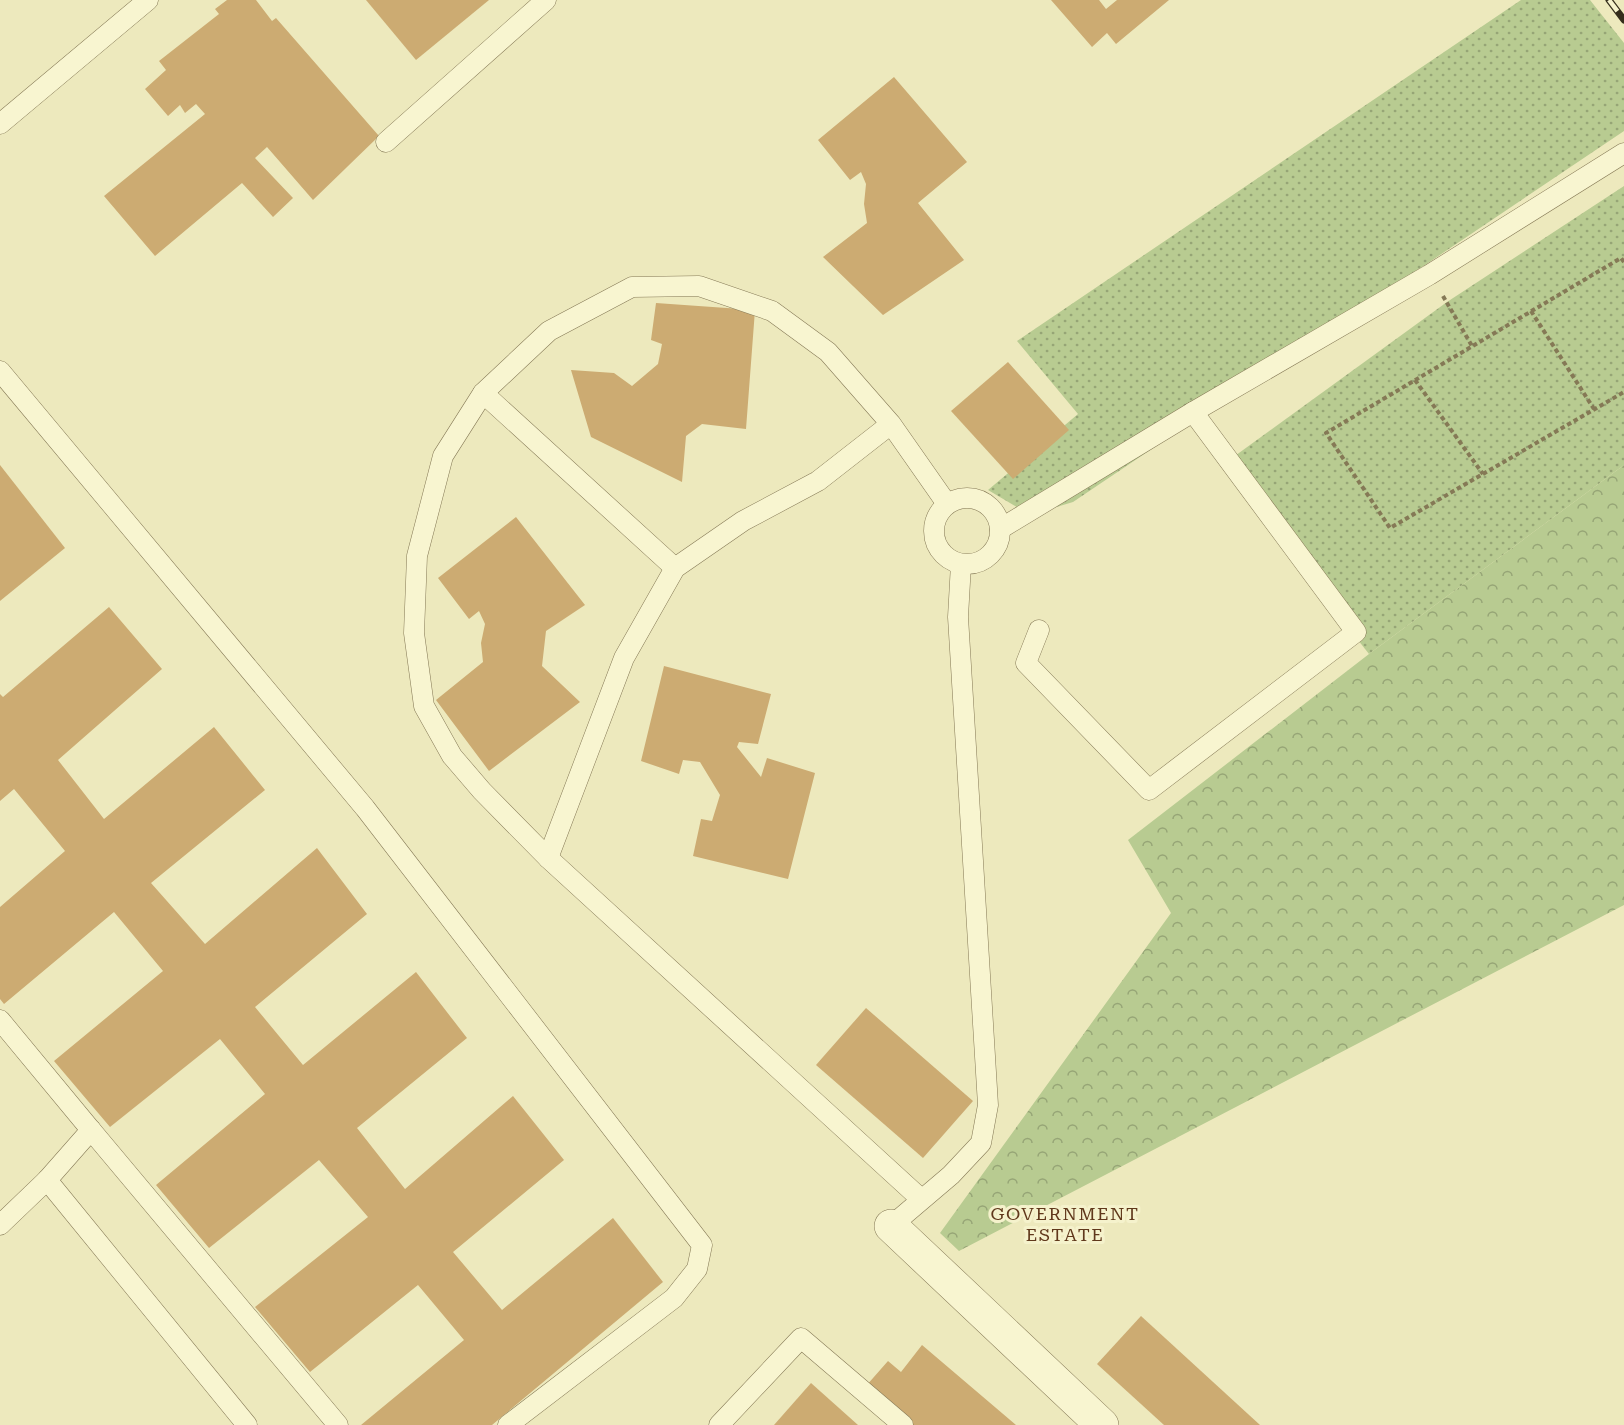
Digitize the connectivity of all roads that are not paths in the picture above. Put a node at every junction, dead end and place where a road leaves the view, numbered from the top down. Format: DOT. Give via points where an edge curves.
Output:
graph roads {
  1 [pos="148,0"];
  2 [pos="546,0"];
  3 [pos="0,124"];
  4 [pos="386,142"];
  5 [pos="1624,153"];
  6 [pos="0,371"];
  7 [pos="483,393"];
  8 [pos="1193,412"];
  9 [pos="891,424"];
  10 [pos="947,504"];
  11 [pos="1000,529"];
  12 [pos="961,564"];
  13 [pos="675,568"];
  14 [pos="1040,630"];
  15 [pos="548,858"];
  16 [pos="0,1020"];
  17 [pos="91,1130"];
  18 [pos="47,1180"];
  19 [pos="921,1199"];
  20 [pos="0,1225"];
  21 [pos="891,1226"];
  22 [pos="247,1425"];
  23 [pos="338,1425"];
  24 [pos="508,1425"];
  25 [pos="719,1425"];
  26 [pos="903,1425"];
  27 [pos="1102,1425"];
  1 -- 3 [label="lane"];
  2 -- 4 [label="lane"];
  5 -- 8 [label="lane" via="1429,275"];
  6 -- 24 [label="lane" via="365,808 702,1245 697,1269 674,1298"];
  7 -- 9 [label="lane" via="549,331 632,287 699,286 772,311 828,352"];
  7 -- 13 [label="lane"];
  7 -- 15 [label="lane" via="443,456 417,556 414,633 424,706 452,756"];
  8 -- 11 [label="lane"];
  8 -- 14 [label="lane" via="1356,632 1149,790 1026,663"];
  9 -- 10 [label="lane"];
  9 -- 13 [label="lane" via="818,481 743,521"];
  10 -- 11 [label="lane" via="957,499 979,500 996,513"];
  10 -- 12 [label="lane" via="934,522 933,533 942,553"];
  11 -- 12 [label="lane" via="991,554 983,561"];
  12 -- 19 [label="lane" via="958,617 988,1104 981,1143"];
  13 -- 15 [label="lane" via="624,658"];
  15 -- 19 [label="lane"];
  16 -- 17 [label="lane"];
  17 -- 18 [label="lane"];
  17 -- 23 [label="lane"];
  18 -- 20 [label="lane"];
  18 -- 22 [label="lane"];
  19 -- 21 [label="lane"];
  21 -- 27 [label="street"];
  25 -- 26 [label="lane" via="801,1338"];
}
